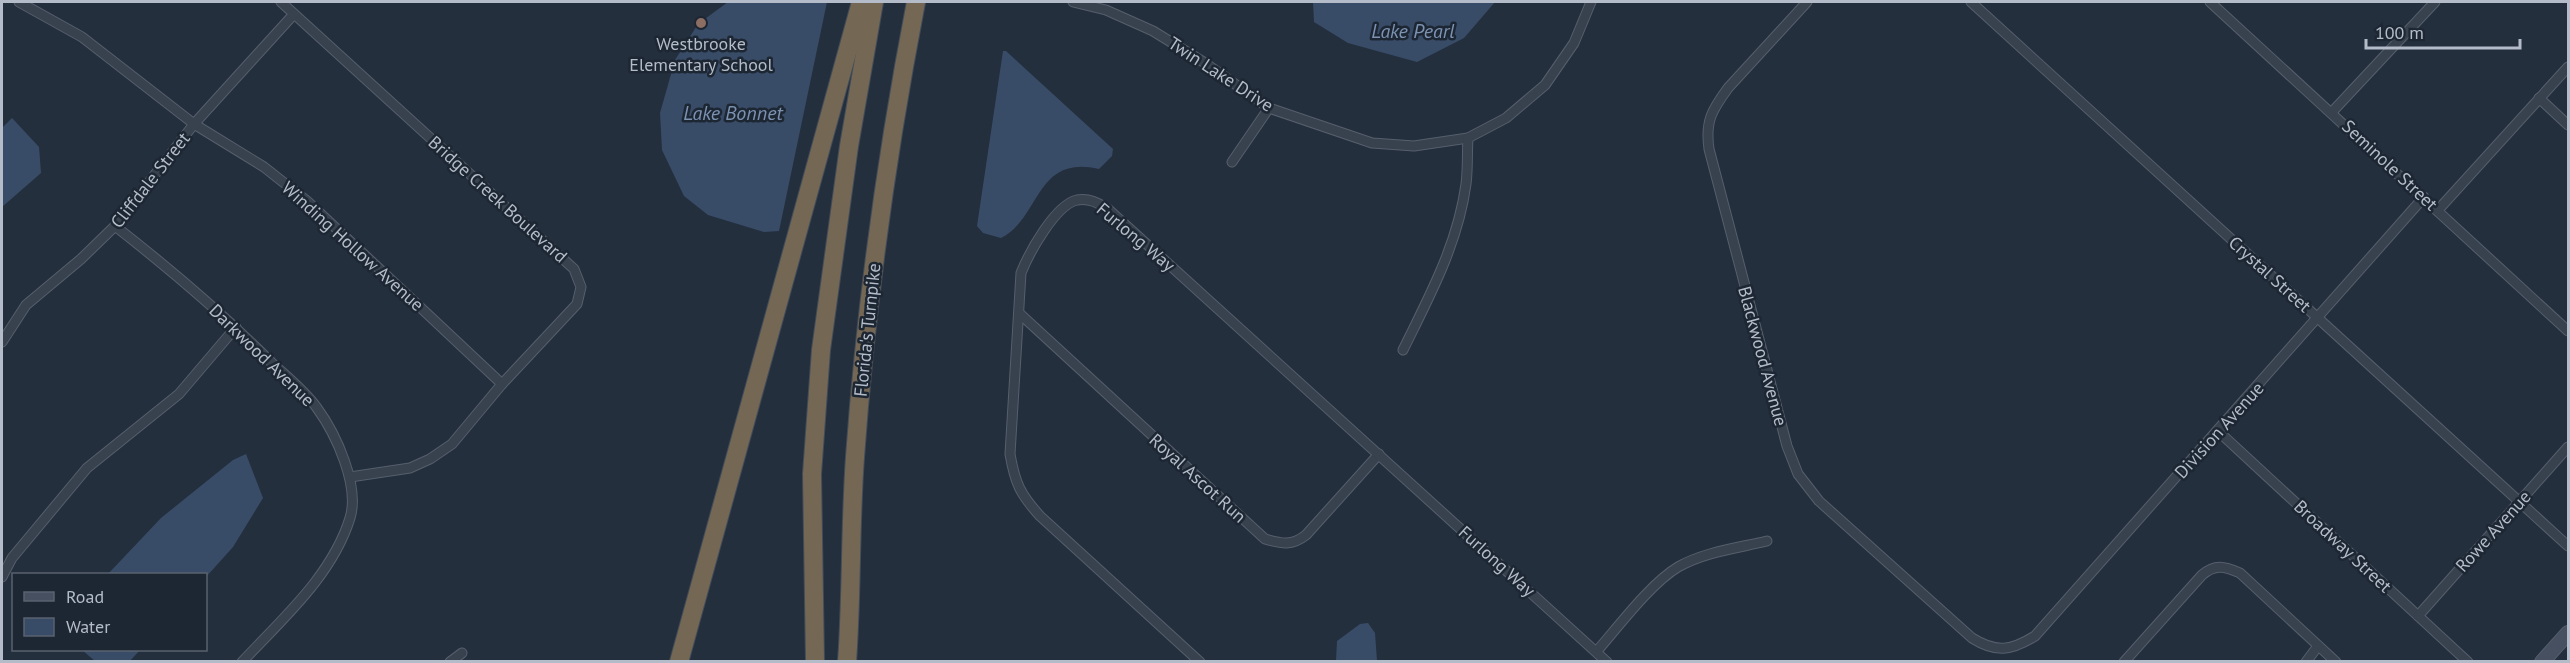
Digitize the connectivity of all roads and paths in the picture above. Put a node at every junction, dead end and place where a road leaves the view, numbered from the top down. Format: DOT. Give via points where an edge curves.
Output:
graph roads {
  1 [pos="19,2"];
  2 [pos="281,2"];
  3 [pos="861,2"];
  4 [pos="874,2"];
  5 [pos="916,2"];
  6 [pos="1073,2"];
  7 [pos="1591,2"];
  8 [pos="1807,2"];
  9 [pos="1971,2"];
  10 [pos="2210,2"];
  11 [pos="2434,2"];
  12 [pos="294,14"];
  13 [pos="2568,67"];
  14 [pos="2539,98"];
  15 [pos="1269,108"];
  16 [pos="2332,112"];
  17 [pos="194,124"];
  18 [pos="2568,126"];
  19 [pos="1468,138"];
  20 [pos="1232,162"];
  21 [pos="2424,197"];
  22 [pos="2438,210"];
  23 [pos="116,226"];
  24 [pos="1018,313"];
  25 [pos="2319,319"];
  26 [pos="236,327"];
  27 [pos="2568,331"];
  28 [pos="2,342"];
  29 [pos="1403,350"];
  30 [pos="502,384"];
  31 [pos="2218,431"];
  32 [pos="2568,447"];
  33 [pos="1379,454"];
  34 [pos="350,477"];
  35 [pos="2520,501"];
  36 [pos="1767,541"];
  37 [pos="2568,546"];
  38 [pos="2,577"];
  39 [pos="852,582"];
  40 [pos="2418,616"];
  41 [pos="2568,633"];
  42 [pos="2318,646"];
  43 [pos="2005,650"];
  44 [pos="1596,651"];
  45 [pos="462,653"];
  46 [pos="242,662"];
  47 [pos="450,662"];
  48 [pos="679,662"];
  49 [pos="815,662"];
  50 [pos="847,662"];
  51 [pos="858,662"];
  52 [pos="1200,662"];
  53 [pos="1607,662"];
  54 [pos="2124,662"];
  55 [pos="2306,662"];
  56 [pos="2336,662"];
  57 [pos="2468,662"];
  58 [pos="2542,662"];
  1 -- 17 [label="street, Winding Hollow Avenue" via="82,37"];
  2 -- 12 [label="street, Bridge Creek Boulevard"];
  3 -- 48 [label="highway"];
  4 -- 49 [label="highway" via="847,157 821,350 812,474"];
  5 -- 39 [label="highway, Florida's Turnpike" via="892,125 863,356"];
  6 -- 15 [label="street, Twin Lake Drive" via="1106,10 1153,31"];
  7 -- 19 [label="street, Twin Lake Drive" via="1574,43 1545,85 1506,118"];
  8 -- 43 [label="street, Blackwood Avenue" via="1728,88 1717,102 1706,129 1787,446 1798,474 1819,501 1972,638 1987,647"];
  9 -- 25 [label="street, Crystal Street"];
  10 -- 16 [label="street, Seminole Street"];
  11 -- 16 [label="street"];
  12 -- 17 [label="street, Cliffdale Street"];
  12 -- 30 [label="street, Bridge Creek Boulevard" via="574,269 581,287 577,304"];
  13 -- 14 [label="street"];
  14 -- 18 [label="street"];
  14 -- 22 [label="street"];
  15 -- 19 [label="street, Twin Lake Drive" via="1372,143 1414,146"];
  15 -- 20 [label="street"];
  16 -- 21 [label="street, Seminole Street"];
  17 -- 23 [label="street, Cliffdale Street"];
  17 -- 30 [label="street, Winding Hollow Avenue" via="264,167 307,201"];
  19 -- 29 [label="street" via="1466,184 1459,218 1444,266"];
  21 -- 22 [label="street, Seminole Street"];
  21 -- 25 [label="street, Division Avenue"];
  22 -- 27 [label="street, Seminole Street"];
  23 -- 26 [label="street, Darkwood Avenue"];
  23 -- 28 [label="street, Cliffdale Street" via="26,305"];
  24 -- 33 [label="street, Royal Ascot Run" via="1265,539 1296,543"];
  24 -- 33 [label="street, Furlong Way" via="1021,273 1031,249 1062,209 1076,200 1094,200"];
  24 -- 52 [label="street, Furlong Way" via="1010,454 1023,497"];
  25 -- 31 [label="street, Division Avenue"];
  25 -- 35 [label="street, Crystal Street"];
  26 -- 34 [label="street, Darkwood Avenue" via="317,407"];
  26 -- 38 [label="street" via="179,394 87,468 12,558"];
  30 -- 34 [label="street, Bridge Creek Boulevard" via="452,444 430,459 410,468"];
  31 -- 40 [label="street, Broadway Street"];
  31 -- 43 [label="street, Division Avenue" via="2035,636"];
  32 -- 35 [label="street, Rowe Avenue"];
  33 -- 44 [label="street, Furlong Way"];
  34 -- 46 [label="street, Darkwood Avenue" via="351,516 337,552 310,588"];
  35 -- 37 [label="street, Crystal Street"];
  35 -- 40 [label="street, Rowe Avenue"];
  36 -- 44 [label="street" via="1677,567"];
  39 -- 50 [label="highway, Florida's Turnpike"];
  39 -- 51 [label="highway"];
  40 -- 57 [label="street, Broadway Street"];
  41 -- 58 [label="street"];
  42 -- 54 [label="street" via="2240,573 2225,566 2211,568 2202,575"];
  42 -- 55 [label="street"];
  42 -- 56 [label="street"];
  44 -- 53 [label="street, Furlong Way"];
  45 -- 47 [label="street"];
}
